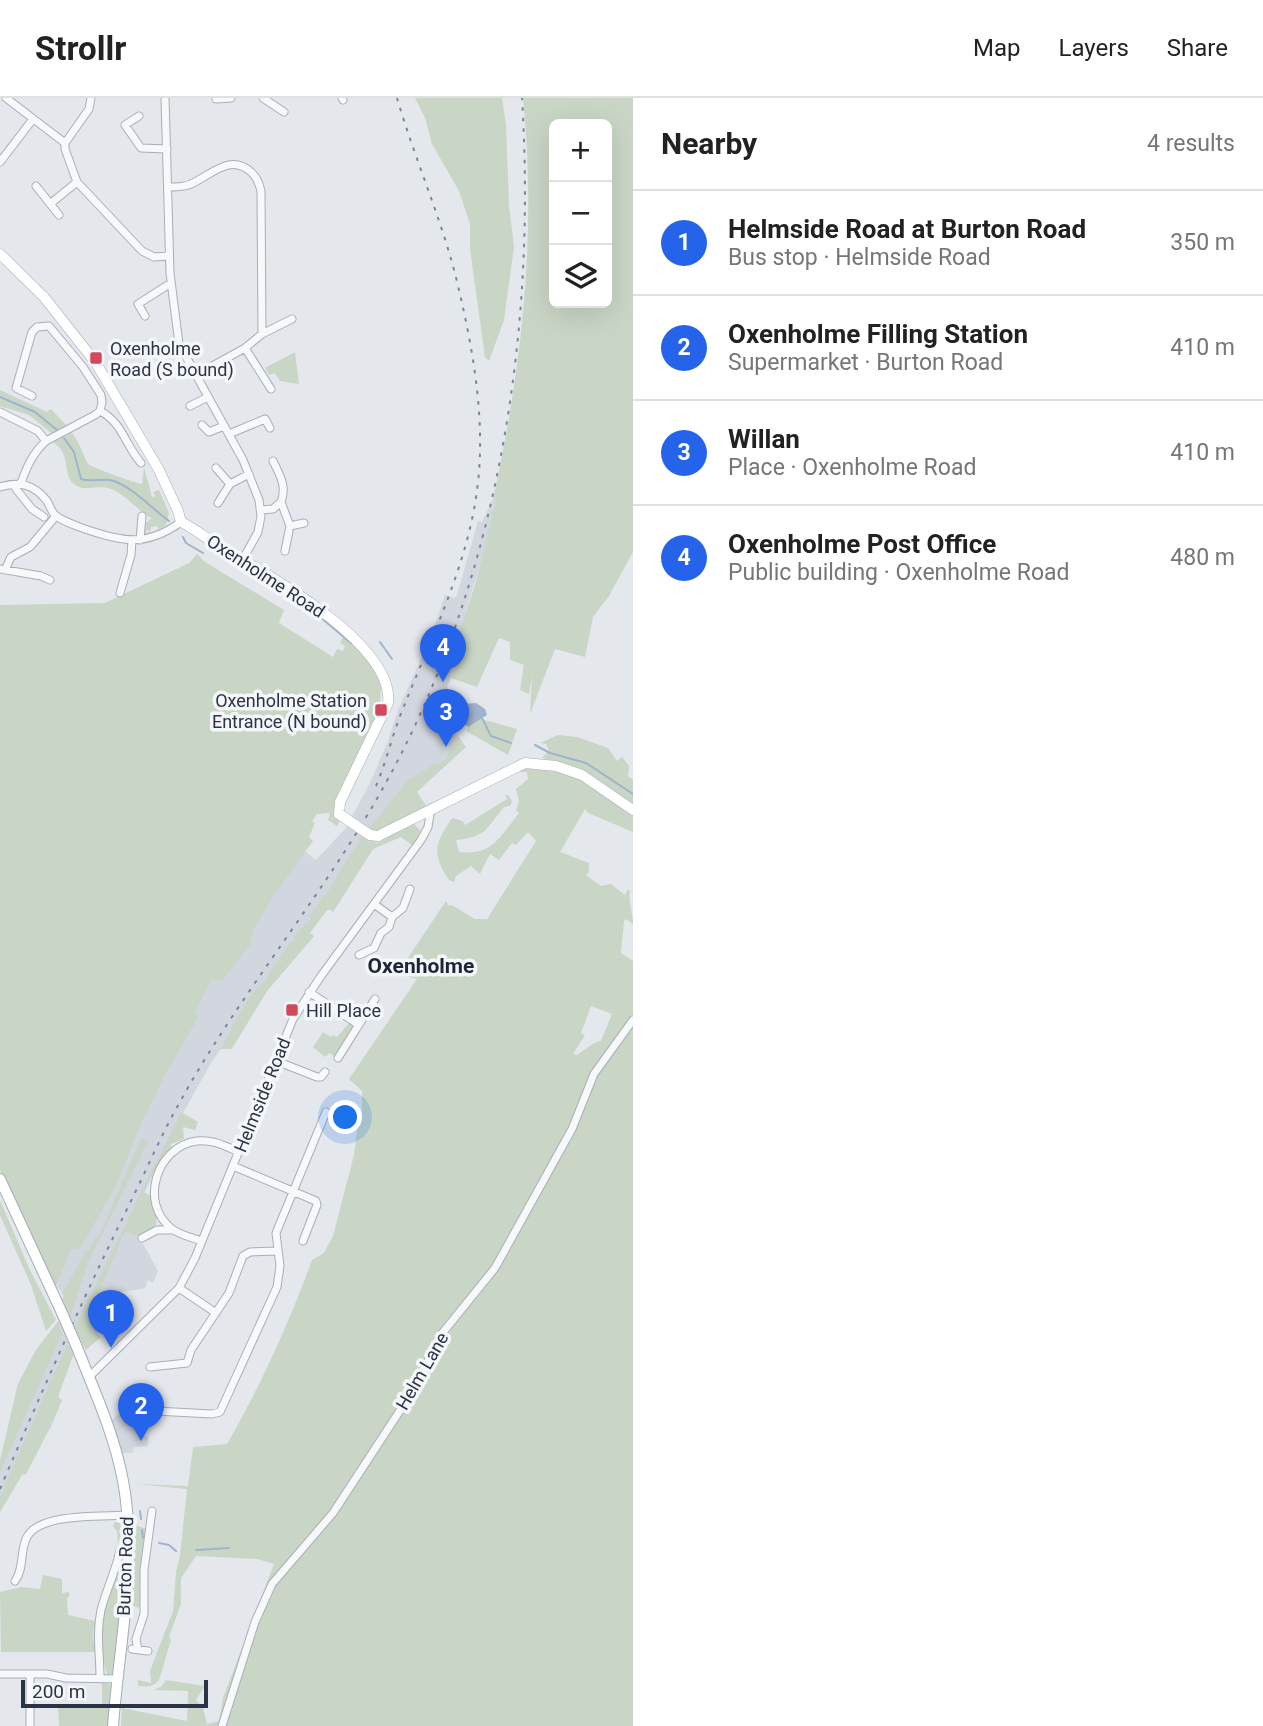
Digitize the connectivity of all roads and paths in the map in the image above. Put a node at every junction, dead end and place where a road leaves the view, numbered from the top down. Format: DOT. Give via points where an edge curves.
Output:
graph roads {
  1 [pos="6,98"];
  2 [pos="91,98"];
  3 [pos="165,98"];
  4 [pos="231,98"];
  5 [pos="262,98"];
  6 [pos="216,99"];
  7 [pos="284,112"];
  8 [pos="139,116"];
  9 [pos="33,119"];
  10 [pos="65,143"];
  11 [pos="167,149"];
  12 [pos="1,165"];
  13 [pos="76,182"];
  14 [pos="36,186"];
  15 [pos="168,187"];
  16 [pos="50,204"];
  17 [pos="59,215"];
  18 [pos="0,254"];
  19 [pos="169,256"];
  20 [pos="171,283"];
  21 [pos="145,316"];
  22 [pos="292,319"];
  23 [pos="262,334"];
  24 [pos="245,348"];
  25 [pos="196,375"];
  26 [pos="271,389"];
  27 [pos="33,396"];
  28 [pos="208,397"];
  29 [pos="190,406"];
  30 [pos="0,411"];
  31 [pos="100,411"];
  32 [pos="202,425"];
  33 [pos="224,426"];
  34 [pos="270,428"];
  35 [pos="229,434"];
  36 [pos="46,441"];
  37 [pos="273,461"];
  38 [pos="141,463"];
  39 [pos="216,468"];
  40 [pos="249,474"];
  41 [pos="230,484"];
  42 [pos="1,486"];
  43 [pos="19,486"];
  44 [pos="41,495"];
  45 [pos="281,502"];
  46 [pos="218,503"];
  47 [pos="30,506"];
  48 [pos="261,510"];
  49 [pos="56,516"];
  50 [pos="142,516"];
  51 [pos="44,517"];
  52 [pos="181,522"];
  53 [pos="304,523"];
  54 [pos="290,526"];
  55 [pos="136,540"];
  56 [pos="285,551"];
  57 [pos="243,559"];
  58 [pos="3,570"];
  59 [pos="50,580"];
  60 [pos="120,593"];
  61 [pos="431,808"];
  62 [pos="633,810"];
  63 [pos="411,890"];
  64 [pos="374,904"];
  65 [pos="392,918"];
  66 [pos="374,948"];
  67 [pos="381,954"];
  68 [pos="359,955"];
  69 [pos="310,992"];
  70 [pos="375,999"];
  71 [pos="633,1020"];
  72 [pos="359,1025"];
  73 [pos="338,1058"];
  74 [pos="276,1061"];
  75 [pos="325,1072"];
  76 [pos="326,1112"];
  77 [pos="239,1152"];
  78 [pos="233,1166"];
  79 [pos="0,1179"];
  80 [pos="293,1191"];
  81 [pos="163,1219"];
  82 [pos="157,1230"];
  83 [pos="173,1230"];
  84 [pos="142,1238"];
  85 [pos="202,1241"];
  86 [pos="303,1241"];
  87 [pos="277,1251"];
  88 [pos="179,1288"];
  89 [pos="216,1313"];
  90 [pos="150,1367"];
  91 [pos="89,1377"];
  92 [pos="155,1411"];
  93 [pos="152,1511"];
  94 [pos="128,1515"];
  95 [pos="141,1524"];
  96 [pos="151,1526"];
  97 [pos="120,1550"];
  98 [pos="15,1581"];
  99 [pos="124,1611"];
  100 [pos="144,1614"];
  101 [pos="148,1651"];
  102 [pos="0,1674"];
  103 [pos="30,1676"];
  104 [pos="100,1678"];
  105 [pos="118,1679"];
  106 [pos="30,1726"];
  107 [pos="113,1726"];
  108 [pos="222,1726"];
  1 -- 9 [label="street"];
  2 -- 10 [label="street" via="89,109"];
  3 -- 11 [label="street"];
  4 -- 6 [label="street"];
  5 -- 7 [label="street"];
  8 -- 11 [label="street" via="125,125 141,148"];
  9 -- 10 [label="street"];
  9 -- 12 [label="street"];
  10 -- 13 [label="street"];
  11 -- 15 [label="street"];
  13 -- 16 [label="street"];
  13 -- 19 [label="street" via="142,251 155,257"];
  14 -- 16 [label="street"];
  15 -- 19 [label="street"];
  15 -- 23 [label="street" via="194,183 233,164 246,167 257,178 261,192"];
  16 -- 17 [label="street"];
  18 -- 52 [label="main road" via="44,297 96,363 159,470"];
  19 -- 20 [label="street"];
  20 -- 21 [label="street" via="138,304"];
  20 -- 25 [label="street" via="179,344"];
  22 -- 23 [label="street"];
  23 -- 24 [label="street"];
  24 -- 25 [label="street"];
  24 -- 26 [label="street"];
  25 -- 28 [label="street"];
  27 -- 31 [label="street" via="16,388 32,332 49,326 101,395"];
  28 -- 29 [label="street"];
  28 -- 33 [label="street"];
  30 -- 36 [label="street" via="38,431"];
  31 -- 36 [label="street"];
  31 -- 38 [label="street" via="117,423"];
  32 -- 33 [label="street" via="209,432"];
  33 -- 35 [label="street"];
  34 -- 35 [label="street" via="265,419"];
  35 -- 40 [label="street"];
  36 -- 43 [label="street" via="30,459"];
  37 -- 45 [label="street" via="283,482"];
  39 -- 41 [label="street"];
  40 -- 41 [label="street"];
  40 -- 48 [label="street"];
  41 -- 46 [label="street"];
  42 -- 43 [label="street"];
  43 -- 44 [label="street"];
  43 -- 47 [label="street"];
  44 -- 47 [label="street"];
  44 -- 49 [label="street"];
  45 -- 48 [label="street" via="273,509"];
  45 -- 54 [label="street"];
  47 -- 51 [label="street"];
  48 -- 57 [label="street" via="258,532"];
  49 -- 55 [label="street" via="93,531"];
  49 -- 58 [label="street"];
  50 -- 55 [label="street"];
  52 -- 55 [label="street" via="163,535"];
  52 -- 57 [label="main road, Oxenholme Road"];
  53 -- 54 [label="street"];
  54 -- 56 [label="street"];
  55 -- 60 [label="street"];
  57 -- 61 [label="main road, Oxenholme Road, bridge" via="328,615 373,660 385,681 386,708 340,802 339,814 378,836"];
  58 -- 59 [label="street"];
  61 -- 62 [label="main road, Oxenholme Road" via="530,762 582,775"];
  61 -- 64 [label="street, Helmside Road" via="426,831"];
  63 -- 65 [label="street"];
  64 -- 65 [label="street"];
  64 -- 69 [label="street, Helmside Road"];
  65 -- 66 [label="street"];
  66 -- 67 [label="street"];
  66 -- 68 [label="street"];
  69 -- 72 [label="street"];
  69 -- 74 [label="street, Helmside Road"];
  70 -- 72 [label="street"];
  71 -- 108 [label="street, Helm Lane" via="594,1074 572,1129 495,1268 440,1336 416,1386 333,1513 272,1584"];
  72 -- 73 [label="street"];
  74 -- 75 [label="street" via="317,1077"];
  74 -- 77 [label="street, Helmside Road"];
  76 -- 80 [label="street"];
  77 -- 78 [label="street, Helmside Road"];
  77 -- 81 [label="street" via="197,1141 169,1155 155,1184"];
  78 -- 80 [label="street"];
  78 -- 85 [label="street, Helmside Road"];
  79 -- 91 [label="main road, Burton Road, bridge"];
  80 -- 86 [label="street" via="318,1203"];
  80 -- 87 [label="street" via="276,1233"];
  81 -- 82 [label="street"];
  81 -- 83 [label="street"];
  82 -- 83 [label="street"];
  82 -- 84 [label="street"];
  83 -- 85 [label="street"];
  85 -- 88 [label="street, Helmside Road"];
  87 -- 89 [label="street" via="245,1254"];
  87 -- 92 [label="street" via="279,1273 273,1297 220,1412"];
  88 -- 89 [label="street"];
  88 -- 91 [label="street, Helmside Road"];
  89 -- 90 [label="street" via="187,1363"];
  91 -- 94 [label="main road, Burton Road" via="114,1443"];
  93 -- 96 [label="street"];
  94 -- 98 [label="street" via="38,1525 26,1537"];
  94 -- 99 [label="main road, Burton Road"];
  95 -- 96 [label="street"];
  96 -- 100 [label="street"];
  97 -- 104 [label="street, Burton Road" via="98,1631"];
  99 -- 100 [label="street"];
  99 -- 105 [label="main road, Burton Road"];
  100 -- 101 [label="street" via="135,1649"];
  102 -- 103 [label="street"];
  103 -- 104 [label="street"];
  103 -- 106 [label="street"];
  104 -- 105 [label="street"];
  105 -- 107 [label="main road, Burton Road"];
}
